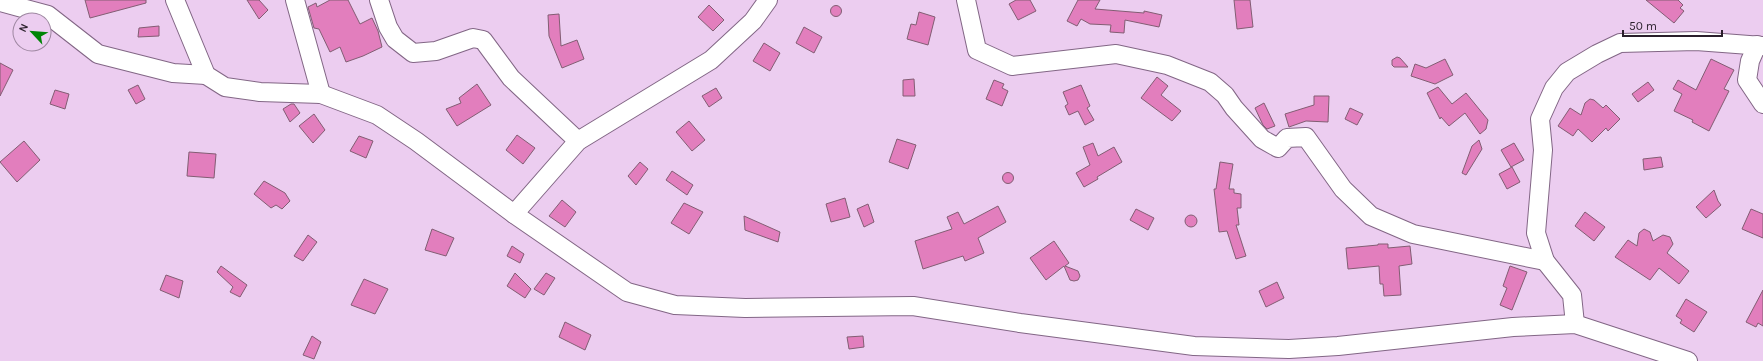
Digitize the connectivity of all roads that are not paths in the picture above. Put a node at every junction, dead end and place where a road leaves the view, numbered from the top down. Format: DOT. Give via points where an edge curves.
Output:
graph roads {
  1 [pos="175,0"];
  2 [pos="295,0"];
  3 [pos="379,0"];
  4 [pos="768,0"];
  5 [pos="966,0"];
  6 [pos="0,2"];
  7 [pos="1760,46"];
  8 [pos="206,75"];
  9 [pos="321,94"];
  10 [pos="1763,104"];
  11 [pos="578,141"];
  12 [pos="514,214"];
  13 [pos="1545,260"];
  14 [pos="1575,324"];
  15 [pos="1335,354"];
  16 [pos="1688,361"];
  1 -- 8 [label="street"];
  2 -- 9 [label="street"];
  3 -- 11 [label="street" via="395,39 413,52 436,51 473,38 483,40 511,78"];
  4 -- 11 [label="street" via="753,20 711,60"];
  5 -- 13 [label="street" via="977,50 1012,66 1116,54 1168,65 1210,82 1262,139 1278,148 1287,138 1306,137 1343,189 1371,216 1413,234"];
  6 -- 8 [label="street" via="48,15 98,54 173,73"];
  7 -- 10 [label="street" via="1750,61 1747,80"];
  7 -- 13 [label="street" via="1696,42 1620,43 1567,72 1554,88 1540,119 1543,150 1536,233"];
  8 -- 9 [label="street" via="225,87 260,92"];
  9 -- 12 [label="street" via="377,115"];
  11 -- 12 [label="street"];
  12 -- 15 [label="street" via="627,292 675,305 745,308 913,306 1194,346 1289,349"];
  13 -- 14 [label="street" via="1572,295"];
  14 -- 15 [label="street" via="1513,327"];
  14 -- 16 [label="street"];
}
